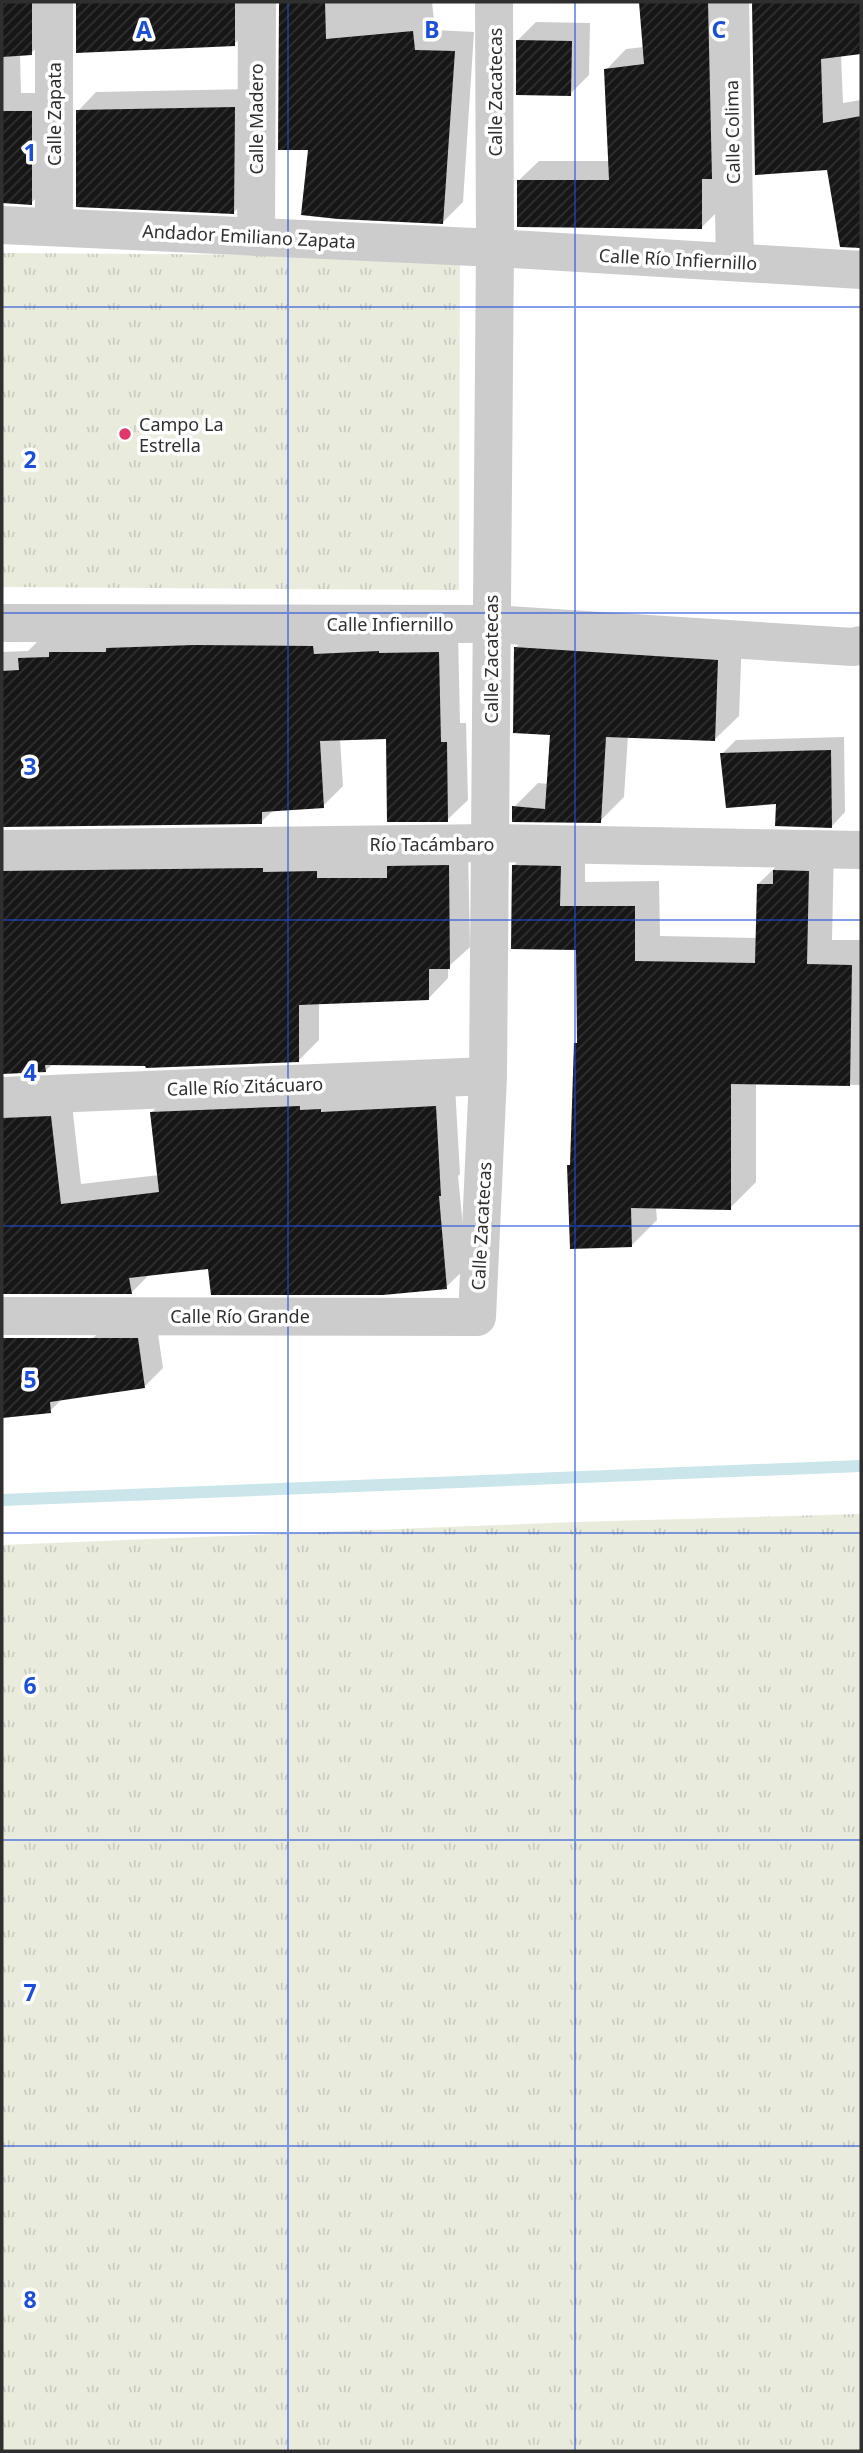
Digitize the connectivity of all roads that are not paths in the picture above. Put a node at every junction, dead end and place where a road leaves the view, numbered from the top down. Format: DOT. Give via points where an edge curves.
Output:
graph roads {
  1 [pos="54,2"];
  2 [pos="257,2"];
  3 [pos="495,2"];
  4 [pos="730,2"];
  5 [pos="2,225"];
  6 [pos="54,227"];
  7 [pos="256,237"];
  8 [pos="495,248"];
  9 [pos="735,262"];
  10 [pos="861,270"];
  11 [pos="2,623"];
  12 [pos="492,624"];
  13 [pos="861,645"];
  14 [pos="490,843"];
  15 [pos="2,849"];
  16 [pos="861,850"];
  17 [pos="488,1076"];
  18 [pos="2,1096"];
  19 [pos="2,1316"];
  20 [pos="477,1317"];
  1 -- 6 [label="street, Calle Zapata"];
  2 -- 7 [label="street, Calle Madero"];
  3 -- 8 [label="street, Calle Zacatecas"];
  4 -- 9 [label="street, Calle Colima"];
  5 -- 6 [label="street, Andador Emiliano Zapata"];
  6 -- 7 [label="street, Andador Emiliano Zapata"];
  7 -- 8 [label="street, Andador Emiliano Zapata"];
  8 -- 9 [label="street, Calle Río Infiernillo"];
  8 -- 12 [label="street, Calle Zacatecas"];
  9 -- 10 [label="street, Calle Río Infiernillo"];
  11 -- 12 [label="street, Calle Infiernillo"];
  12 -- 13 [label="street, Calle Infiernillo"];
  12 -- 14 [label="street, Calle Zacatecas"];
  14 -- 15 [label="street, Río Tacámbaro"];
  14 -- 16 [label="street, Río Tacámbaro"];
  14 -- 17 [label="street, Calle Zacatecas"];
  17 -- 18 [label="street, Calle Río Zitácuaro"];
  17 -- 20 [label="street, Calle Zacatecas"];
  19 -- 20 [label="street, Calle Río Grande"];
}
